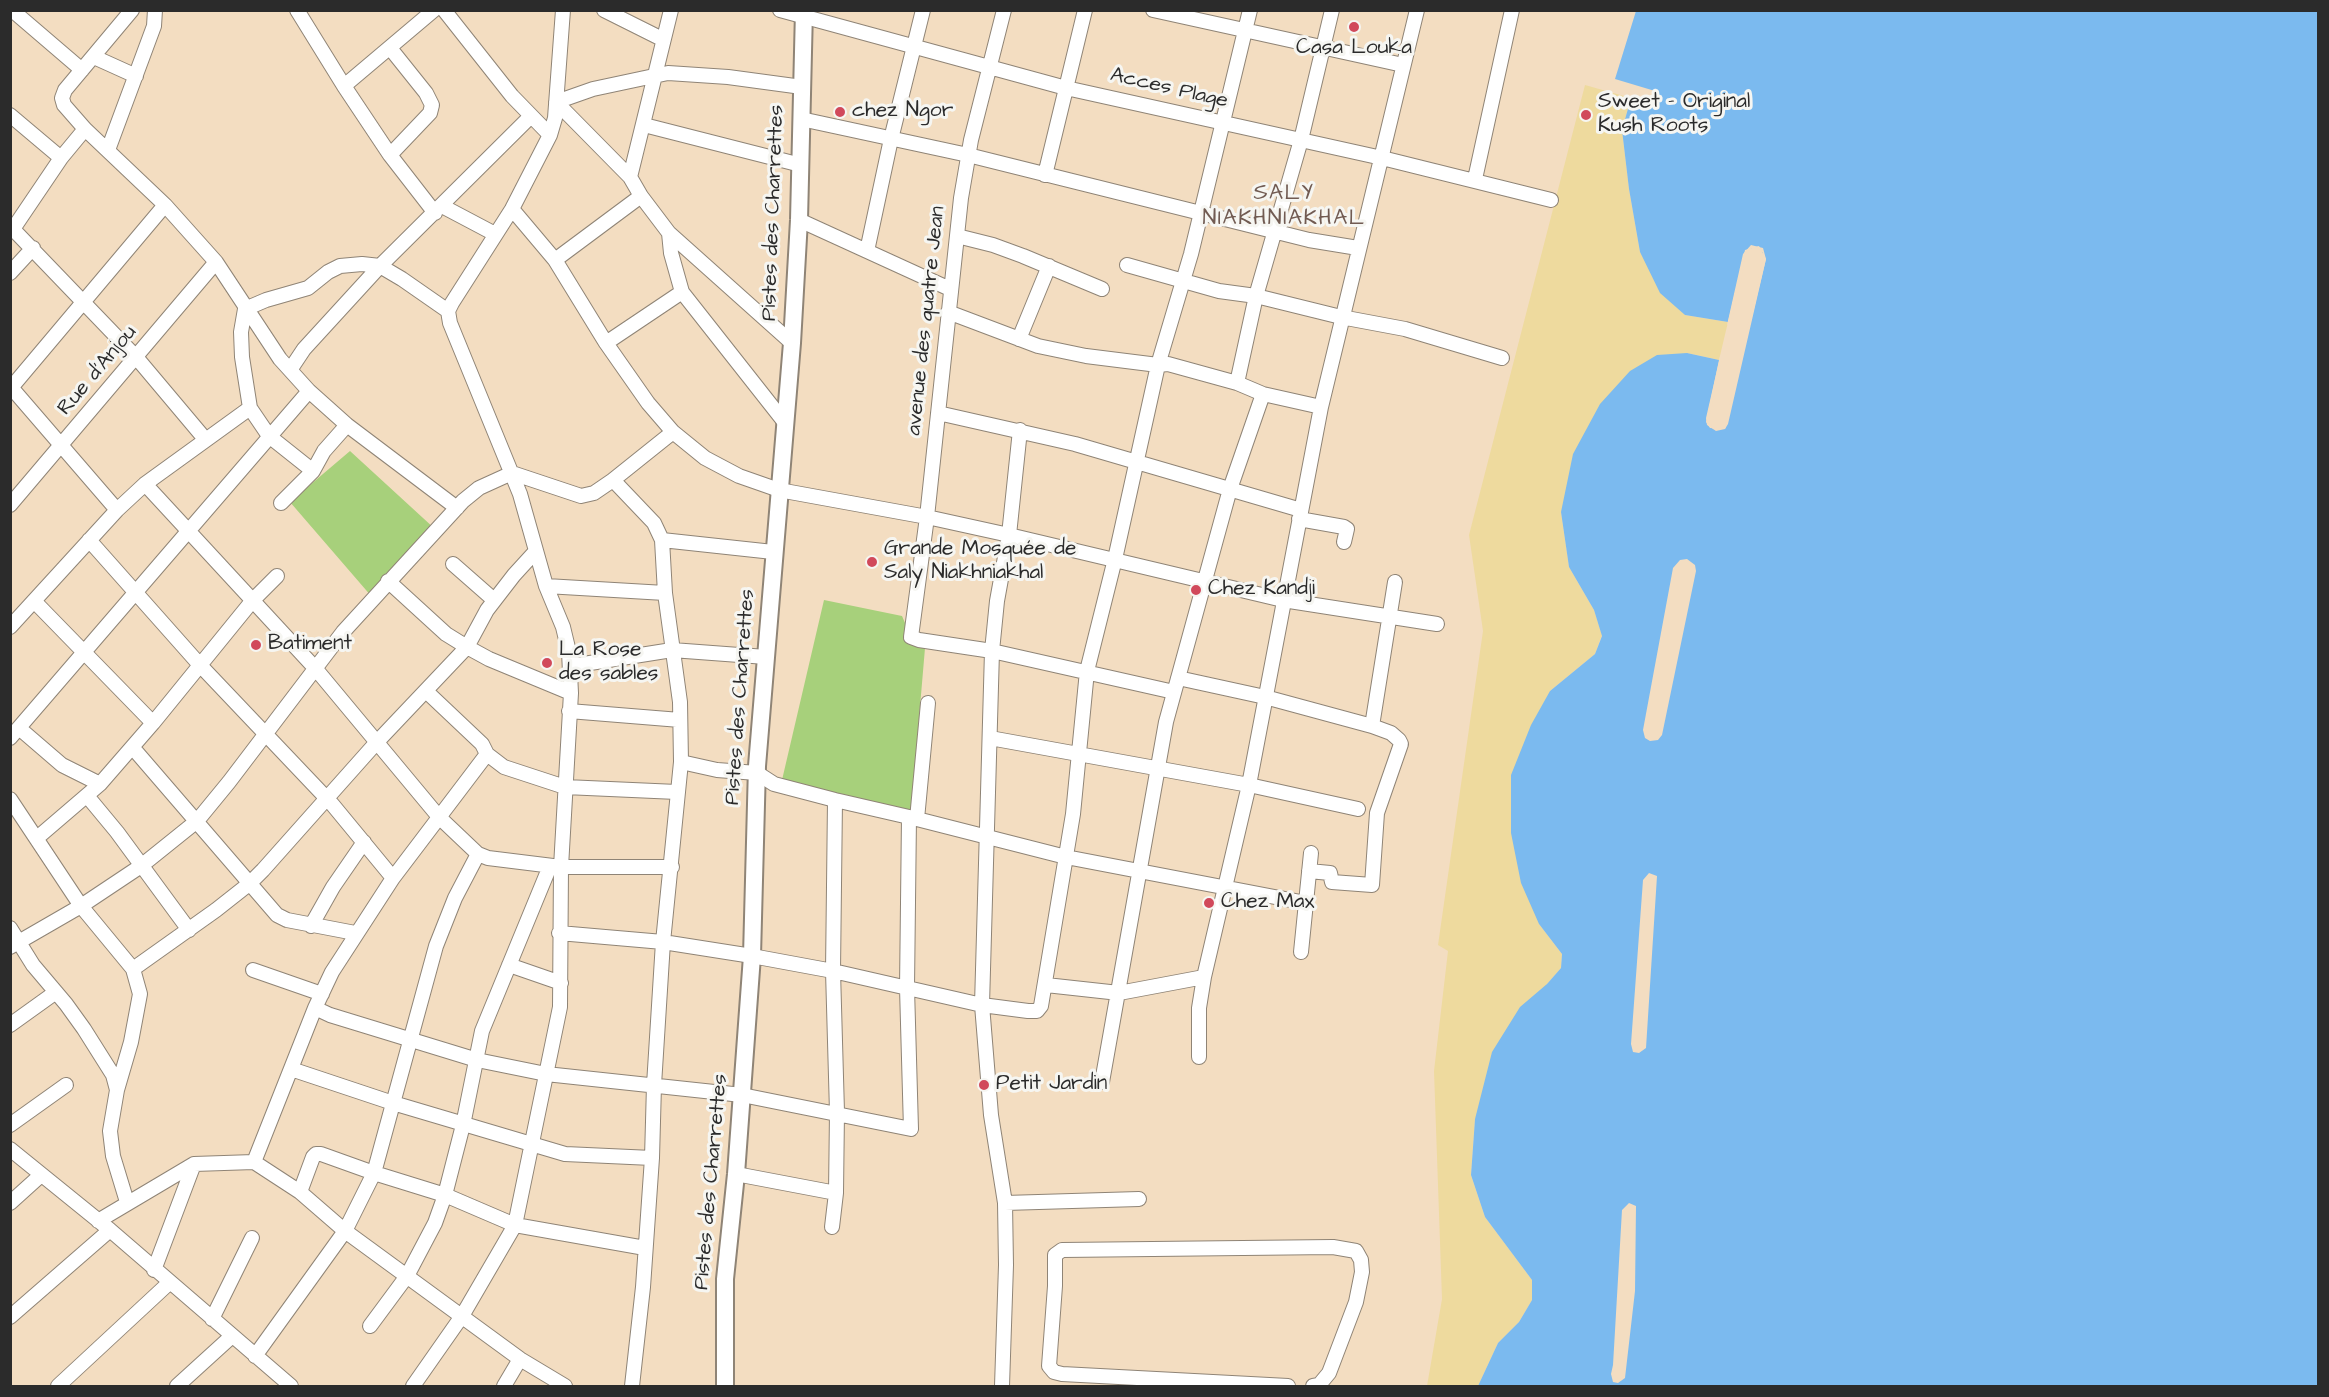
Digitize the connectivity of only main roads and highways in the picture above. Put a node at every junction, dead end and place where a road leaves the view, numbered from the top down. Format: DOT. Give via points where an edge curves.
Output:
graph roads {
  1 [pos="804,14"];
  2 [pos="725,1386"];
  1 -- 2 [label="main road, Pistes des Charrettes" via="792,344 758,773 752,956 726,1279"];
}
